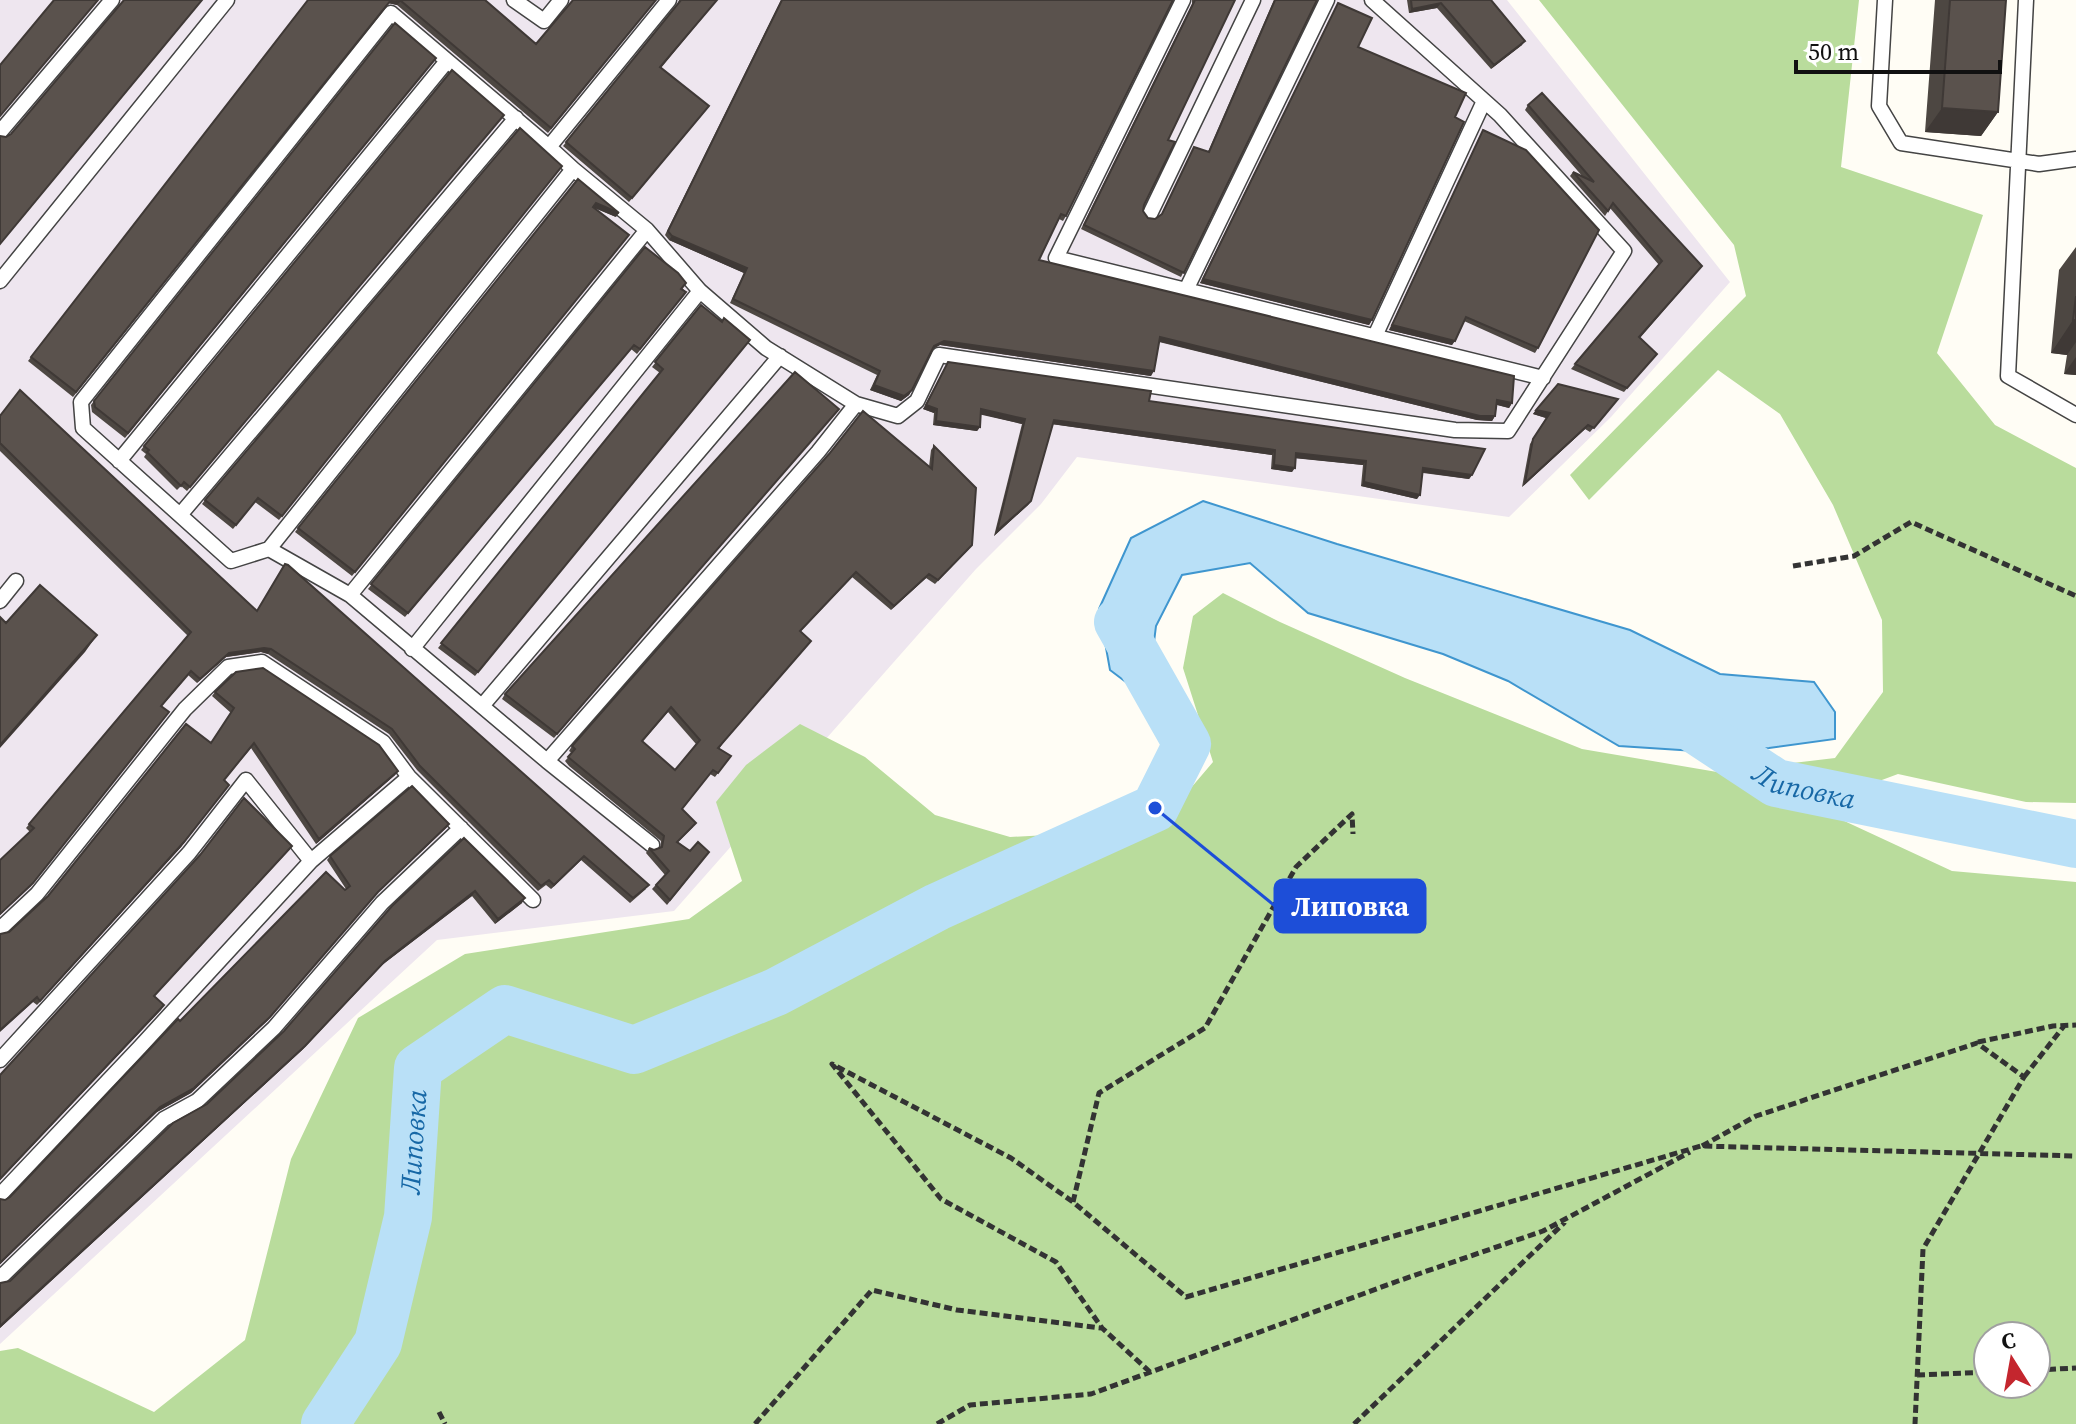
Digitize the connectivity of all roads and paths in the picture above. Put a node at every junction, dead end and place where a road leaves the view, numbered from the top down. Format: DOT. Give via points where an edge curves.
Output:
graph roads {
  1 [pos="112,0"];
  2 [pos="227,0"];
  3 [pos="514,0"];
  4 [pos="561,0"];
  5 [pos="669,0"];
  6 [pos="1183,0"];
  7 [pos="1253,0"];
  8 [pos="1327,0"];
  9 [pos="1372,0"];
  10 [pos="1885,0"];
  11 [pos="2026,0"];
  12 [pos="1386,7"];
  13 [pos="447,61"];
  14 [pos="1484,101"];
  15 [pos="516,118"];
  16 [pos="0,132"];
  17 [pos="549,147"];
  18 [pos="2076,159"];
  19 [pos="2018,162"];
  20 [pos="573,169"];
  21 [pos="1150,214"];
  22 [pos="647,230"];
  23 [pos="0,281"];
  24 [pos="1186,290"];
  25 [pos="700,291"];
  26 [pos="1375,336"];
  27 [pos="780,356"];
  28 [pos="1543,378"];
  29 [pos="856,404"];
  30 [pos="2076,415"];
  31 [pos="119,461"];
  32 [pos="180,515"];
  33 [pos="269,549"];
  34 [pos="1793,566"];
  35 [pos="16,581"];
  36 [pos="350,595"];
  37 [pos="2076,596"];
  38 [pos="0,601"];
  39 [pos="412,649"];
  40 [pos="482,706"];
  41 [pos="547,761"];
  42 [pos="409,777"];
  43 [pos="461,828"];
  44 [pos="1353,834"];
  45 [pos="652,845"];
  46 [pos="311,861"];
  47 [pos="533,900"];
  48 [pos="0,929"];
  49 [pos="2076,1025"];
  50 [pos="2065,1026"];
  51 [pos="1977,1043"];
  52 [pos="0,1060"];
  53 [pos="2024,1077"];
  54 [pos="1701,1146"];
  55 [pos="1979,1154"];
  56 [pos="2076,1156"];
  57 [pos="0,1195"];
  58 [pos="1073,1202"];
  59 [pos="1571,1216"];
  60 [pos="0,1278"];
  61 [pos="1102,1328"];
  62 [pos="2076,1368"];
  63 [pos="2052,1369"];
  64 [pos="1150,1372"];
  65 [pos="1972,1373"];
  66 [pos="1917,1375"];
  67 [pos="439,1412"];
  68 [pos="445,1424"];
  69 [pos="755,1424"];
  70 [pos="937,1424"];
  71 [pos="1354,1424"];
  72 [pos="1915,1424"];
  1 -- 16 [label="lane"];
  2 -- 23 [label="lane"];
  3 -- 4 [label="lane" via="544,21"];
  5 -- 17 [label="lane"];
  6 -- 24 [label="lane" via="1056,258"];
  7 -- 21 [label="lane"];
  8 -- 24 [label="lane"];
  9 -- 12 [label="lane"];
  10 -- 19 [label="lane" via="1879,106 1901,143"];
  11 -- 19 [label="lane"];
  12 -- 14 [label="lane"];
  13 -- 15 [label="lane"];
  13 -- 31 [label="lane"];
  13 -- 31 [label="lane" via="391,13 81,402 83,428"];
  14 -- 26 [label="lane"];
  14 -- 28 [label="lane" via="1624,251"];
  15 -- 17 [label="lane"];
  15 -- 32 [label="lane"];
  17 -- 20 [label="lane"];
  18 -- 19 [label="lane"];
  19 -- 30 [label="lane" via="2008,376"];
  20 -- 22 [label="lane"];
  20 -- 33 [label="lane"];
  22 -- 25 [label="lane"];
  22 -- 36 [label="lane"];
  24 -- 26 [label="lane"];
  25 -- 27 [label="lane"];
  25 -- 39 [label="lane"];
  26 -- 28 [label="lane"];
  27 -- 29 [label="lane"];
  27 -- 40 [label="lane"];
  28 -- 29 [label="lane" via="1508,431 1455,430 939,355 917,401 898,416"];
  29 -- 41 [label="lane"];
  31 -- 32 [label="lane"];
  32 -- 33 [label="lane" via="231,561"];
  33 -- 36 [label="lane"];
  34 -- 37 [label="path" via="1854,556 1911,522"];
  35 -- 38 [label="lane"];
  36 -- 39 [label="lane"];
  39 -- 40 [label="lane"];
  40 -- 41 [label="lane"];
  41 -- 45 [label="lane"];
  42 -- 43 [label="lane"];
  42 -- 46 [label="lane"];
  42 -- 48 [label="lane" via="383,742 262,662 228,667 185,709 37,894"];
  43 -- 47 [label="lane"];
  43 -- 60 [label="lane" via="382,903 274,1028 197,1101 164,1119"];
  44 -- 58 [label="path" via="1352,814 1296,867 1205,1028 1099,1093"];
  46 -- 52 [label="lane" via="246,780 189,853"];
  46 -- 57 [label="lane"];
  49 -- 50 [label="path"];
  50 -- 51 [label="path"];
  50 -- 53 [label="path"];
  51 -- 53 [label="path"];
  51 -- 54 [label="path" via="1756,1116"];
  53 -- 55 [label="path"];
  54 -- 55 [label="path"];
  54 -- 58 [label="path" via="1186,1297"];
  54 -- 59 [label="path"];
  55 -- 56 [label="path"];
  55 -- 66 [label="path" via="1923,1249"];
  58 -- 61 [label="path" via="1011,1158 832,1064 941,1199 1056,1262"];
  59 -- 64 [label="path" via="1543,1231"];
  59 -- 71 [label="path"];
  61 -- 64 [label="path"];
  61 -- 69 [label="path" via="957,1310 872,1290"];
  62 -- 63 [label="path"];
  64 -- 70 [label="path" via="1091,1394 970,1405"];
  65 -- 66 [label="path"];
  66 -- 72 [label="path"];
  67 -- 68 [label="path"];
}
